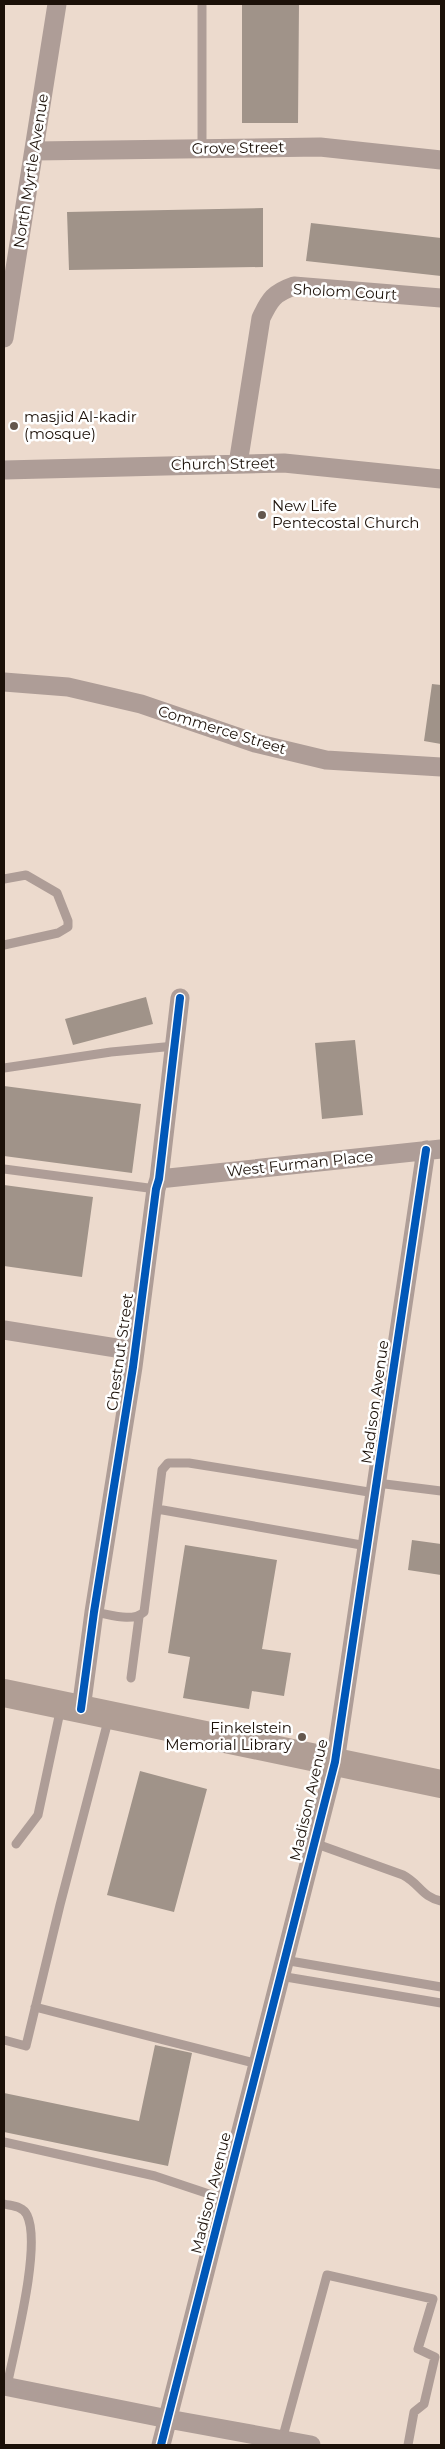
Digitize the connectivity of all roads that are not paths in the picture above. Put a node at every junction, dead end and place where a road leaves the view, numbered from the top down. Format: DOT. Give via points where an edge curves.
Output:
graph roads {
  1 [pos="57,4"];
  2 [pos="202,4"];
  3 [pos="202,148"];
  4 [pos="34,151"];
  5 [pos="441,160"];
  6 [pos="441,298"];
  7 [pos="4,338"];
  8 [pos="238,464"];
  9 [pos="4,470"];
  10 [pos="441,479"];
  11 [pos="4,682"];
  12 [pos="441,767"];
  13 [pos="4,879"];
  14 [pos="4,945"];
  15 [pos="180,998"];
  16 [pos="174,1046"];
  17 [pos="4,1068"];
  18 [pos="434,1149"];
  19 [pos="4,1168"];
  20 [pos="157,1184"];
  21 [pos="4,1330"];
  22 [pos="135,1351"];
  23 [pos="376,1488"];
  24 [pos="441,1490"];
  25 [pos="157,1510"];
  26 [pos="367,1546"];
  27 [pos="94,1612"];
  28 [pos="139,1617"];
  29 [pos="131,1678"];
  30 [pos="4,1693"];
  31 [pos="71,1706"];
  32 [pos="110,1714"];
  33 [pos="335,1762"];
  34 [pos="441,1784"];
  35 [pos="314,1843"];
  36 [pos="16,1844"];
  37 [pos="441,1901"];
  38 [pos="282,1968"];
  39 [pos="441,1988"];
  40 [pos="441,2003"];
  41 [pos="35,2007"];
  42 [pos="4,2040"];
  43 [pos="258,2064"];
  44 [pos="4,2142"];
  45 [pos="224,2199"];
  46 [pos="4,2204"];
  47 [pos="5,2386"];
  48 [pos="168,2419"];
  49 [pos="282,2440"];
  50 [pos="161,2445"];
  51 [pos="311,2445"];
  52 [pos="408,2445"];
  1 -- 4 [label="street, North Myrtle Avenue"];
  2 -- 3 [label="lane"];
  3 -- 4 [label="street, Grove Street"];
  3 -- 5 [label="street, Grove Street" via="320,147"];
  4 -- 7 [label="street, North Myrtle Avenue"];
  6 -- 8 [label="street, Sholom Court" via="294,286 278,291 261,318"];
  8 -- 9 [label="street, Church Street"];
  8 -- 10 [label="street, Church Street" via="284,463"];
  11 -- 12 [label="street, Commerce Street" via="68,687 140,704 255,743 326,760"];
  13 -- 14 [label="lane" via="26,875 57,893 68,921 68,927 58,933"];
  15 -- 16 [label="street, Chestnut Street"];
  16 -- 17 [label="lane"];
  16 -- 20 [label="street, Chestnut Street"];
  18 -- 20 [label="street, West Furman Place"];
  18 -- 23 [label="street, Madison Avenue"];
  19 -- 20 [label="lane"];
  20 -- 22 [label="street, Chestnut Street"];
  21 -- 22 [label="street"];
  22 -- 27 [label="street, Chestnut Street"];
  23 -- 24 [label="lane"];
  23 -- 25 [label="lane" via="189,1463 168,1463 162,1470"];
  23 -- 26 [label="street, Madison Avenue"];
  25 -- 26 [label="lane"];
  25 -- 28 [label="lane" via="144,1612"];
  26 -- 33 [label="street, Madison Avenue"];
  27 -- 28 [label="lane"];
  27 -- 31 [label="street, Chestnut Street"];
  28 -- 29 [label="lane"];
  30 -- 31 [label="main road"];
  31 -- 32 [label="main road"];
  31 -- 36 [label="lane" via="38,1815"];
  32 -- 33 [label="main road"];
  32 -- 41 [label="lane"];
  33 -- 34 [label="main road"];
  33 -- 35 [label="street, Madison Avenue"];
  35 -- 37 [label="lane" via="403,1875 416,1882 425,1895"];
  35 -- 38 [label="street, Madison Avenue"];
  38 -- 39 [label="lane"];
  38 -- 40 [label="lane"];
  38 -- 43 [label="street, Madison Avenue"];
  41 -- 42 [label="lane" via="26,2046"];
  41 -- 43 [label="lane"];
  43 -- 45 [label="street, Madison Avenue"];
  44 -- 45 [label="lane" via="155,2176"];
  45 -- 48 [label="street, Madison Avenue"];
  46 -- 47 [label="lane" via="22,2208 27,2215 31,2242"];
  47 -- 48 [label="street"];
  48 -- 49 [label="street"];
  48 -- 50 [label="street, Madison Avenue"];
  49 -- 51 [label="street"];
  49 -- 52 [label="lane" via="327,2275 433,2299 418,2349 435,2357 424,2404 414,2412"];
}
